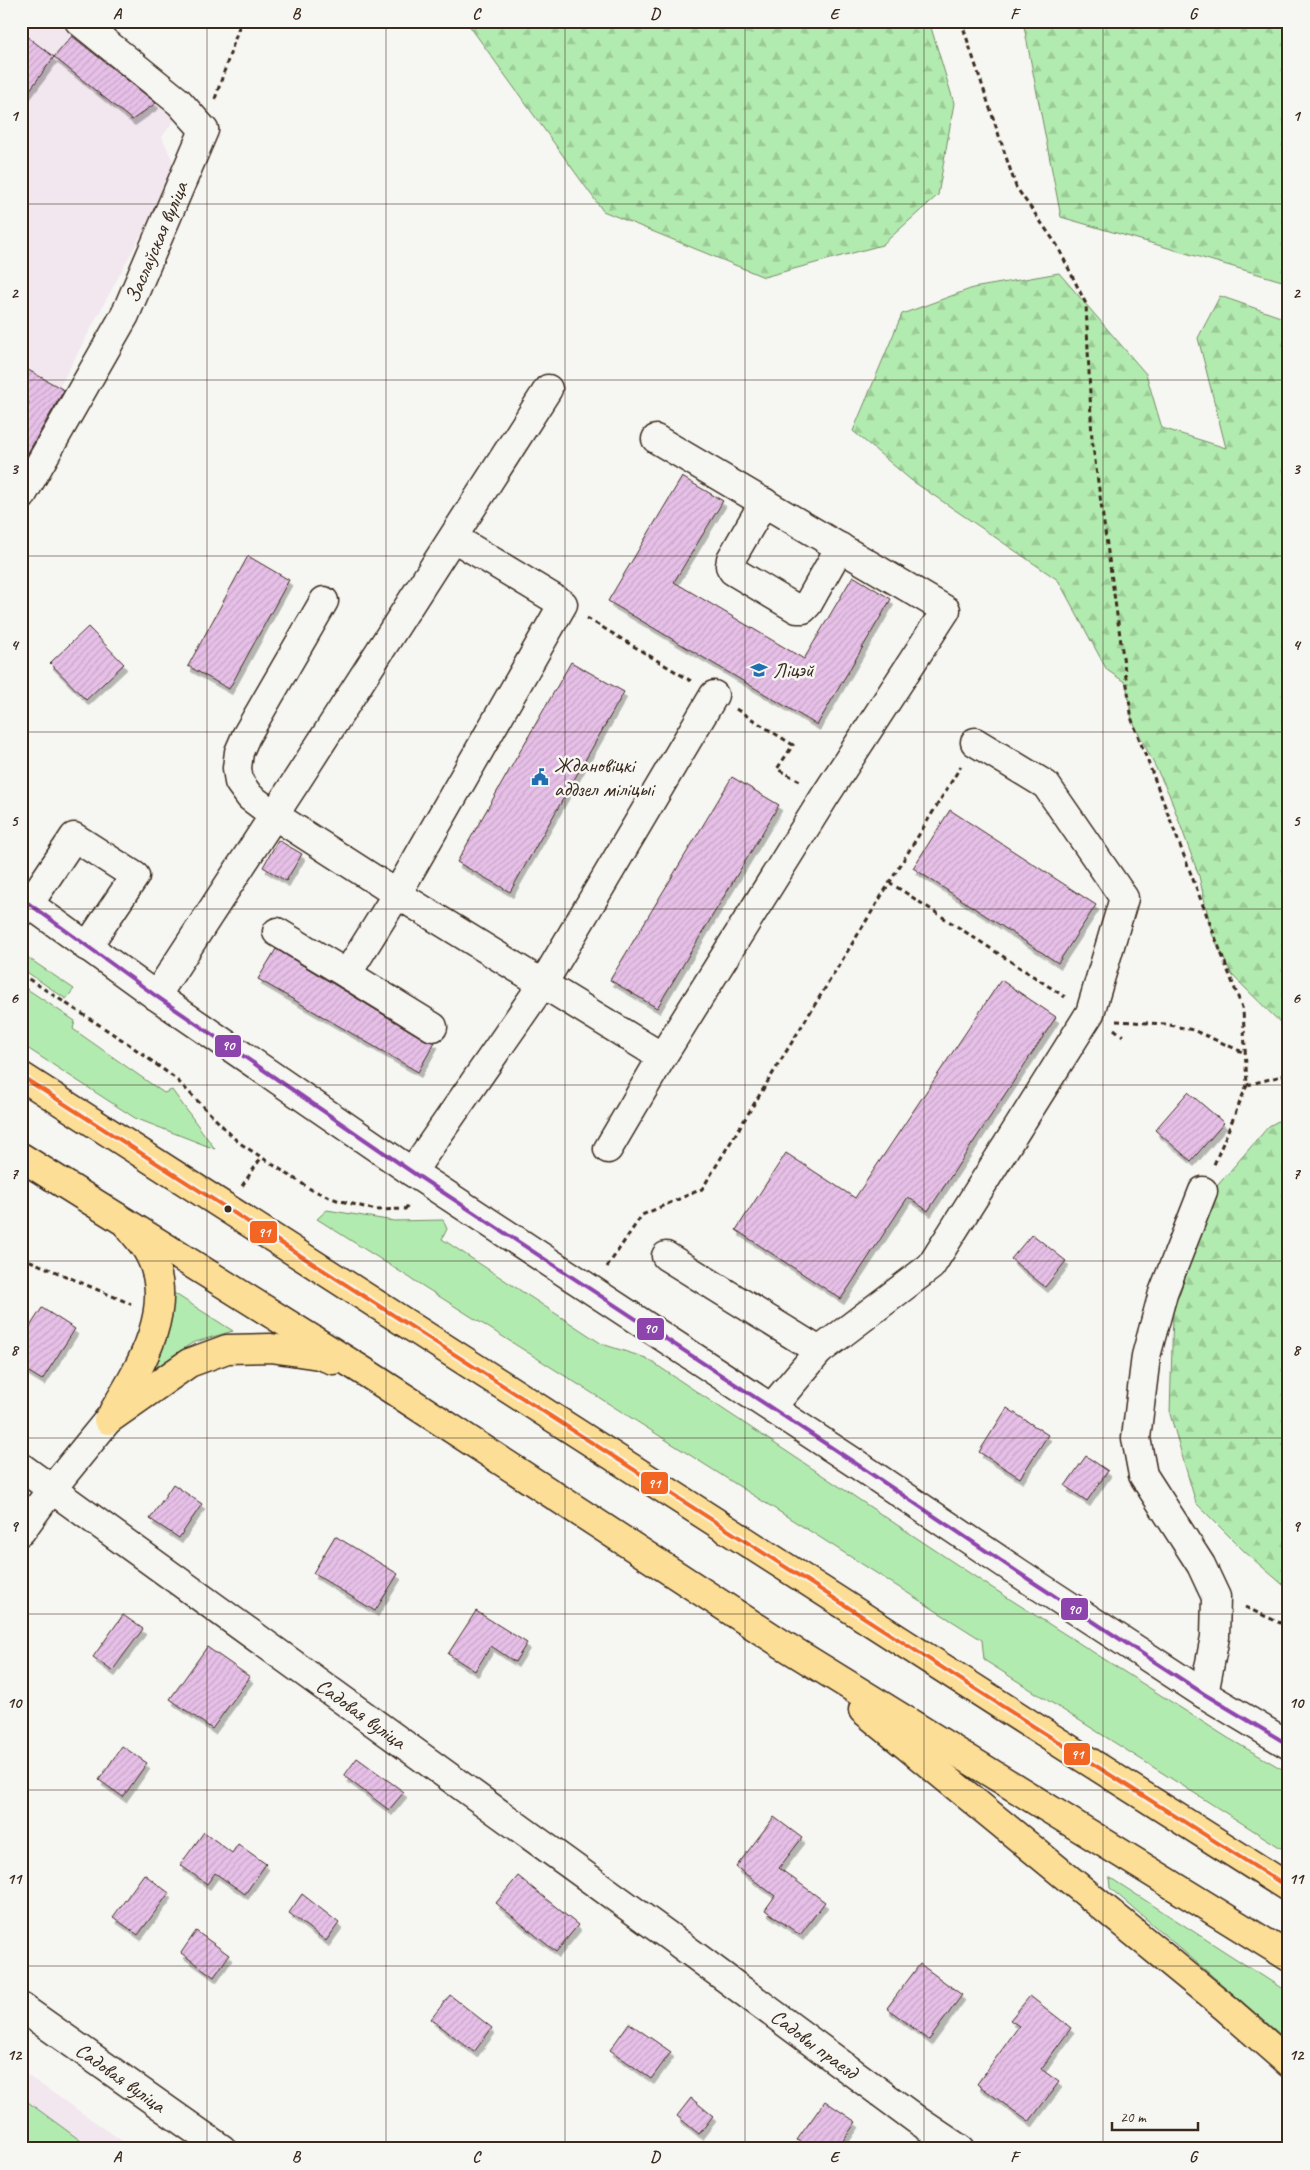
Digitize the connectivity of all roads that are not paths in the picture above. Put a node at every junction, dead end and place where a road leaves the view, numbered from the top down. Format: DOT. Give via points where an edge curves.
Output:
graph roads {
  1 [pos="79,21"];
  2 [pos="548,389"];
  3 [pos="656,439"];
  4 [pos="21,497"];
  5 [pos="764,502"];
  6 [pos="454,538"];
  7 [pos="840,546"];
  8 [pos="324,601"];
  9 [pos="714,695"];
  10 [pos="975,742"];
  11 [pos="274,815"];
  12 [pos="397,894"];
  13 [pos="25,901"];
  14 [pos="277,932"];
  15 [pos="86,947"];
  16 [pos="347,974"];
  17 [pos="544,982"];
  18 [pos="156,996"];
  19 [pos="433,1026"];
  20 [pos="662,1056"];
  21 [pos="21,1076"];
  22 [pos="608,1149"];
  23 [pos="21,1158"];
  24 [pos="413,1185"];
  25 [pos="1203,1191"];
  26 [pos="123,1220"];
  27 [pos="666,1256"];
  28 [pos="819,1351"];
  29 [pos="368,1374"];
  30 [pos="772,1408"];
  31 [pos="108,1420"];
  32 [pos="21,1467"];
  33 [pos="51,1490"];
  34 [pos="21,1531"];
  35 [pos="782,1644"];
  36 [pos="1204,1694"];
  37 [pos="1289,1745"];
  38 [pos="1289,1888"];
  39 [pos="670,1937"];
  40 [pos="1289,1957"];
  41 [pos="21,2007"];
  42 [pos="1289,2063"];
  43 [pos="222,2149"];
  44 [pos="960,2149"];
  1 -- 4 [label="street, Заслаўская вуліца" via="179,102 204,130 125,315"];
  2 -- 6 [label="street"];
  3 -- 5 [label="street"];
  5 -- 7 [label="street"];
  5 -- 7 [label="street" via="730,566 733,571 797,609 808,604"];
  6 -- 11 [label="street"];
  6 -- 12 [label="street" via="563,604"];
  7 -- 20 [label="street" via="946,610"];
  8 -- 11 [label="street" via="239,752 239,782 250,797"];
  9 -- 17 [label="street"];
  10 -- 28 [label="street" via="1046,785 1124,898 1096,1017 931,1266"];
  11 -- 12 [label="street"];
  11 -- 18 [label="street"];
  12 -- 16 [label="street"];
  12 -- 17 [label="street"];
  13 -- 15 [label="street"];
  13 -- 15 [label="street" via="74,837 135,876"];
  14 -- 16 [label="street"];
  15 -- 18 [label="street"];
  16 -- 19 [label="street"];
  17 -- 20 [label="street"];
  17 -- 24 [label="street"];
  18 -- 24 [label="street"];
  20 -- 22 [label="street"];
  21 -- 38 [label="highway"];
  23 -- 26 [label="highway"];
  24 -- 30 [label="street"];
  25 -- 36 [label="street" via="1163,1293 1146,1356 1136,1438 1143,1475 1201,1566 1216,1596 1215,1637"];
  26 -- 29 [label="highway"];
  26 -- 31 [label="highway" via="147,1250 158,1279 159,1306 142,1364"];
  27 -- 28 [label="street"];
  28 -- 30 [label="street"];
  29 -- 31 [label="highway" via="319,1355 271,1348 227,1349 189,1363"];
  29 -- 35 [label="highway"];
  30 -- 36 [label="street"];
  31 -- 33 [label="street"];
  32 -- 33 [label="street, Садовая вуліца"];
  33 -- 34 [label="street"];
  33 -- 39 [label="street, Садовая вуліца"];
  35 -- 40 [label="highway"];
  35 -- 42 [label="highway"];
  36 -- 37 [label="street"];
  39 -- 44 [label="street, Садовы праезд"];
  41 -- 43 [label="street, Садовая вуліца"];
}
